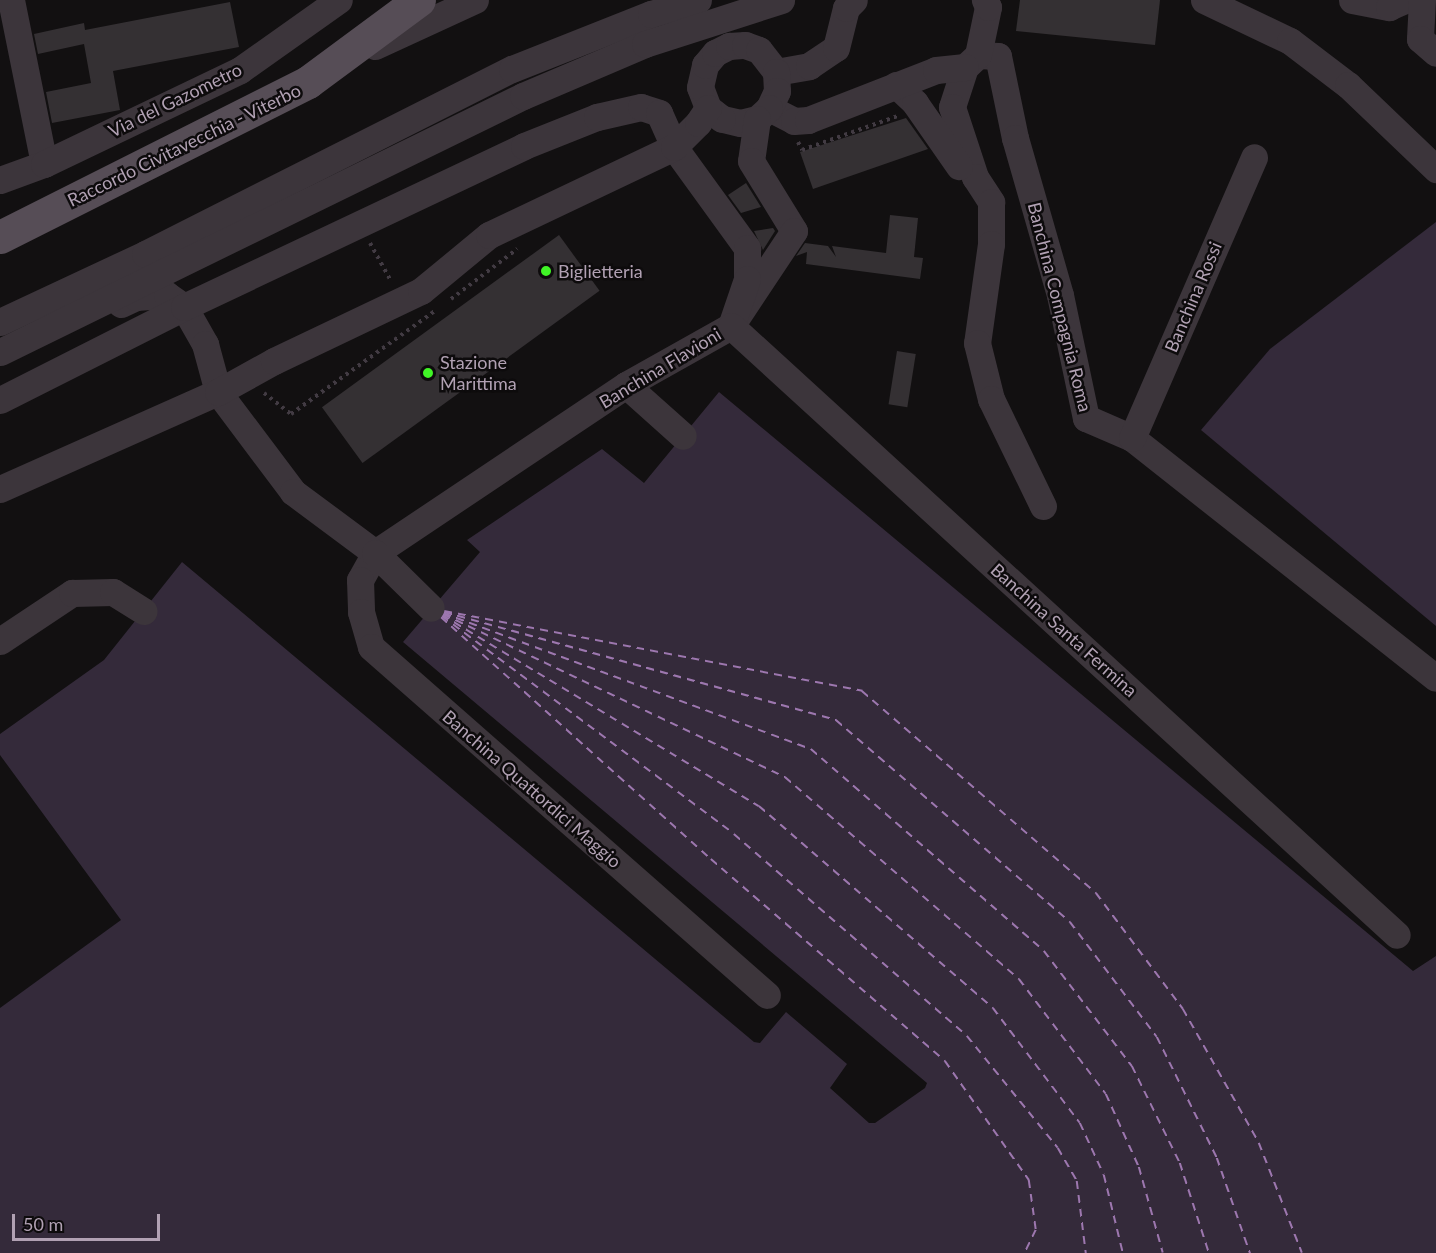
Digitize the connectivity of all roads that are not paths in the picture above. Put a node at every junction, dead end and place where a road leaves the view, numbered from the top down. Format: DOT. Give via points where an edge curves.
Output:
graph roads {
  1 [pos="11,0"];
  2 [pos="339,0"];
  3 [pos="399,0"];
  4 [pos="419,0"];
  5 [pos="475,0"];
  6 [pos="698,0"];
  7 [pos="854,0"];
  8 [pos="985,0"];
  9 [pos="1204,0"];
  10 [pos="1352,0"];
  11 [pos="1405,0"];
  12 [pos="1422,0"];
  13 [pos="771,3"];
  14 [pos="645,44"];
  15 [pos="759,50"];
  16 [pos="1436,52"];
  17 [pos="972,61"];
  18 [pos="705,65"];
  19 [pos="776,72"];
  20 [pos="308,82"];
  21 [pos="896,85"];
  22 [pos="708,108"];
  23 [pos="763,113"];
  24 [pos="674,147"];
  25 [pos="1254,157"];
  26 [pos="44,164"];
  27 [pos="1436,169"];
  28 [pos="975,177"];
  29 [pos="0,180"];
  30 [pos="0,212"];
  31 [pos="0,237"];
  32 [pos="184,307"];
  33 [pos="0,322"];
  34 [pos="731,326"];
  35 [pos="0,352"];
  36 [pos="0,364"];
  37 [pos="626,385"];
  38 [pos="218,392"];
  39 [pos="0,400"];
  40 [pos="683,436"];
  41 [pos="1132,438"];
  42 [pos="0,489"];
  43 [pos="1043,506"];
  44 [pos="375,553"];
  45 [pos="431,608"];
  46 [pos="143,611"];
  47 [pos="0,641"];
  48 [pos="1436,678"];
  49 [pos="1397,935"];
  50 [pos="767,995"];
  1 -- 26 [label="street"];
  2 -- 26 [label="street, Via del Gazometro" via="240,70"];
  3 -- 30 [label="main road, Raccordo Civitavecchia - Viterbo" via="314,61 261,90"];
  4 -- 20 [label="main road, Raccordo Civitavecchia - Viterbo"];
  5 -- 20 [label="street" via="409,28"];
  6 -- 33 [label="street" via="651,14 512,69 146,254"];
  7 -- 19 [label="street" via="846,8 836,48 808,66"];
  8 -- 17 [label="street" via="988,7"];
  9 -- 27 [label="street" via="1290,41 1348,85"];
  10 -- 11 [label="street" via="1389,7"];
  12 -- 16 [label="street" via="1420,39"];
  13 -- 14 [label="street"];
  13 -- 15 [label="street"];
  14 -- 18 [label="street" via="676,45 693,51"];
  14 -- 35 [label="street" via="399,154"];
  15 -- 18 [label="street" via="745,45 729,46 715,53"];
  15 -- 19 [label="street"];
  17 -- 21 [label="street"];
  17 -- 28 [label="street" via="952,107"];
  17 -- 41 [label="street, Banchina Compagnia Roma" via="998,56 1015,138 1060,295 1086,418"];
  18 -- 22 [label="street" via="700,87"];
  19 -- 23 [label="street, Banchina Flavioni" via="777,91"];
  20 -- 31 [label="main road, Raccordo Civitavecchia - Viterbo"];
  21 -- 23 [label="street" via="808,120 794,121"];
  21 -- 28 [label="street" via="921,111 958,165"];
  22 -- 23 [label="street" via="722,119 740,123"];
  22 -- 24 [label="street"];
  23 -- 34 [label="street, Banchina Flavioni" via="751,161 794,231"];
  24 -- 32 [label="street" via="658,113 641,107 597,117 524,146"];
  24 -- 34 [label="street" via="747,248 747,279"];
  24 -- 38 [label="street" via="489,235 422,291"];
  25 -- 41 [label="street, Banchina Rossi"];
  26 -- 29 [label="street, Via del Gazometro"];
  28 -- 43 [label="street" via="991,202 991,244 977,343 991,399"];
  32 -- 36 [label="street" via="166,295 136,297"];
  32 -- 38 [label="street" via="206,344"];
  32 -- 39 [label="street"];
  34 -- 37 [label="street, Banchina Flavioni"];
  34 -- 49 [label="street, Banchina Santa Fermina"];
  37 -- 40 [label="street"];
  37 -- 44 [label="street, Banchina Flavioni"];
  38 -- 42 [label="street"];
  38 -- 44 [label="street" via="293,492"];
  41 -- 48 [label="street, Banchina Compagnia Roma"];
  44 -- 45 [label="street"];
  44 -- 50 [label="street, Banchina Quattordici Maggio" via="360,580 362,612 371,647"];
  46 -- 47 [label="street" via="113,592 72,593"];
}
